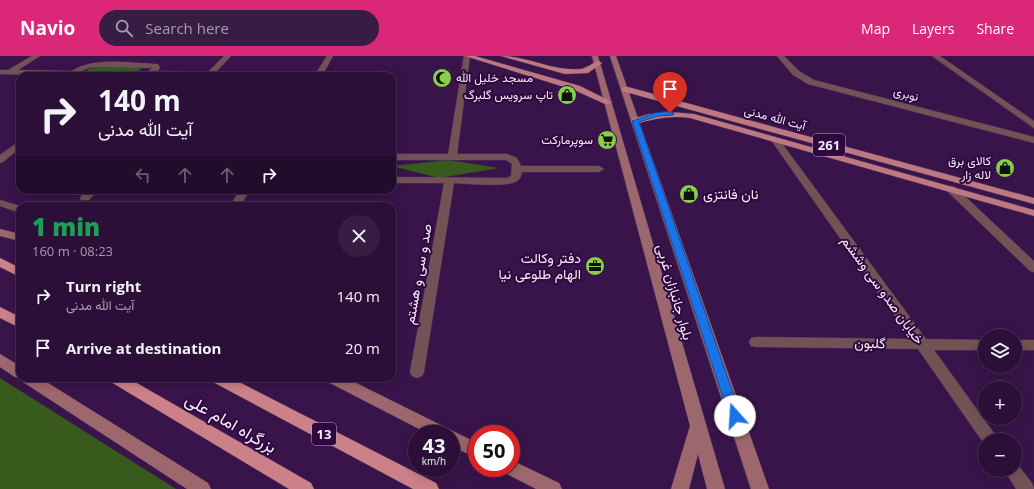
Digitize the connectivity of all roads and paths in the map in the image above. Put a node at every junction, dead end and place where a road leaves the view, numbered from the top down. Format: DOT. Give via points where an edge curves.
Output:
graph roads {
  1 [pos="37,56"];
  2 [pos="133,56"];
  3 [pos="228,56"];
  4 [pos="330,56"];
  5 [pos="468,56"];
  6 [pos="504,56"];
  7 [pos="613,56"];
  8 [pos="780,56"];
  9 [pos="935,56"];
  10 [pos="597,60"];
  11 [pos="121,65"];
  12 [pos="548,68"];
  13 [pos="0,72"];
  14 [pos="9,72"];
  15 [pos="16,72"];
  16 [pos="74,72"];
  17 [pos="151,72"];
  18 [pos="212,72"];
  19 [pos="320,72"];
  20 [pos="535,76"];
  21 [pos="0,78"];
  22 [pos="625,89"];
  23 [pos="608,102"];
  24 [pos="635,121"];
  25 [pos="1034,125"];
  26 [pos="776,140"];
  27 [pos="1034,140"];
  28 [pos="16,147"];
  29 [pos="396,157"];
  30 [pos="452,157"];
  31 [pos="0,160"];
  32 [pos="517,169"];
  33 [pos="599,169"];
  34 [pos="396,180"];
  35 [pos="449,181"];
  36 [pos="951,189"];
  37 [pos="88,194"];
  38 [pos="85,198"];
  39 [pos="1034,201"];
  40 [pos="0,203"];
  41 [pos="16,209"];
  42 [pos="1034,213"];
  43 [pos="0,232"];
  44 [pos="16,237"];
  45 [pos="0,262"];
  46 [pos="1034,268"];
  47 [pos="16,271"];
  48 [pos="0,312"];
  49 [pos="16,321"];
  50 [pos="756,342"];
  51 [pos="922,344"];
  52 [pos="978,344"];
  53 [pos="1022,345"];
  54 [pos="1034,345"];
  55 [pos="0,360"];
  56 [pos="16,370"];
  57 [pos="417,372"];
  58 [pos="34,382"];
  59 [pos="123,382"];
  60 [pos="226,382"];
  61 [pos="341,382"];
  62 [pos="426,425"];
  63 [pos="698,428"];
  64 [pos="986,433"];
  65 [pos="520,472"];
  66 [pos="1017,477"];
  67 [pos="202,489"];
  68 [pos="305,489"];
  69 [pos="430,489"];
  70 [pos="553,489"];
  71 [pos="680,489"];
  72 [pos="716,489"];
  73 [pos="760,489"];
  74 [pos="1026,489"];
  1 -- 14 [label="street"];
  2 -- 11 [label="street"];
  3 -- 18 [label="street"];
  4 -- 19 [label="street"];
  5 -- 20 [label="main road"];
  5 -- 30 [label="street"];
  6 -- 12 [label="main road"];
  7 -- 22 [label="main road"];
  8 -- 27 [label="street, نوبری" via="796,73 811,82"];
  9 -- 25 [label="street"];
  10 -- 12 [label="main road" via="590,70 579,73"];
  10 -- 23 [label="main road, بلوار جانبازان غربی"];
  11 -- 16 [label="street" via="85,66"];
  11 -- 17 [label="street" via="155,66"];
  12 -- 20 [label="main road" via="552,74"];
  13 -- 14 [label="street"];
  14 -- 15 [label="street"];
  14 -- 21 [label="street"];
  20 -- 23 [label="main road" via="576,88"];
  22 -- 24 [label="main road, بلوار جانبازان غربی"];
  22 -- 39 [label="main road, آیت الله مدنی / 261"];
  23 -- 63 [label="main road, بلوار جانبازان غربی"];
  24 -- 26 [label="main road, آیت الله مدنی / 261" via="658,114 680,114"];
  24 -- 73 [label="main road, بلوار جانبازان غربی"];
  26 -- 36 [label="main road, آیت الله مدنی / 261"];
  26 -- 51 [label="street, خیابان صدو سی وششم"];
  28 -- 31 [label="street"];
  29 -- 30 [label="street"];
  30 -- 32 [label="street" via="507,157 515,161"];
  32 -- 33 [label="street"];
  32 -- 35 [label="street" via="516,177 512,180"];
  34 -- 35 [label="street"];
  35 -- 57 [label="street, صد و سی و هشتم"];
  36 -- 42 [label="main road, آیت الله مدنی / 261"];
  36 -- 46 [label="street"];
  37 -- 38 [label="street"];
  40 -- 41 [label="street"];
  43 -- 44 [label="main road"];
  45 -- 47 [label="highway"];
  48 -- 49 [label="highway"];
  50 -- 51 [label="street, گلبون"];
  51 -- 52 [label="street, گلبون"];
  51 -- 64 [label="street, خیابان صدو سی وششم"];
  53 -- 54 [label="street"];
  55 -- 56 [label="main road"];
  58 -- 67 [label="main road"];
  59 -- 68 [label="highway, بزرگراه امام علی"];
  60 -- 69 [label="highway, 13"];
  61 -- 62 [label="main road"];
  63 -- 71 [label="main road"];
  63 -- 72 [label="main road, بلوار جانبازان غربی"];
  65 -- 70 [label="main road"];
  66 -- 74 [label="street"];
}
